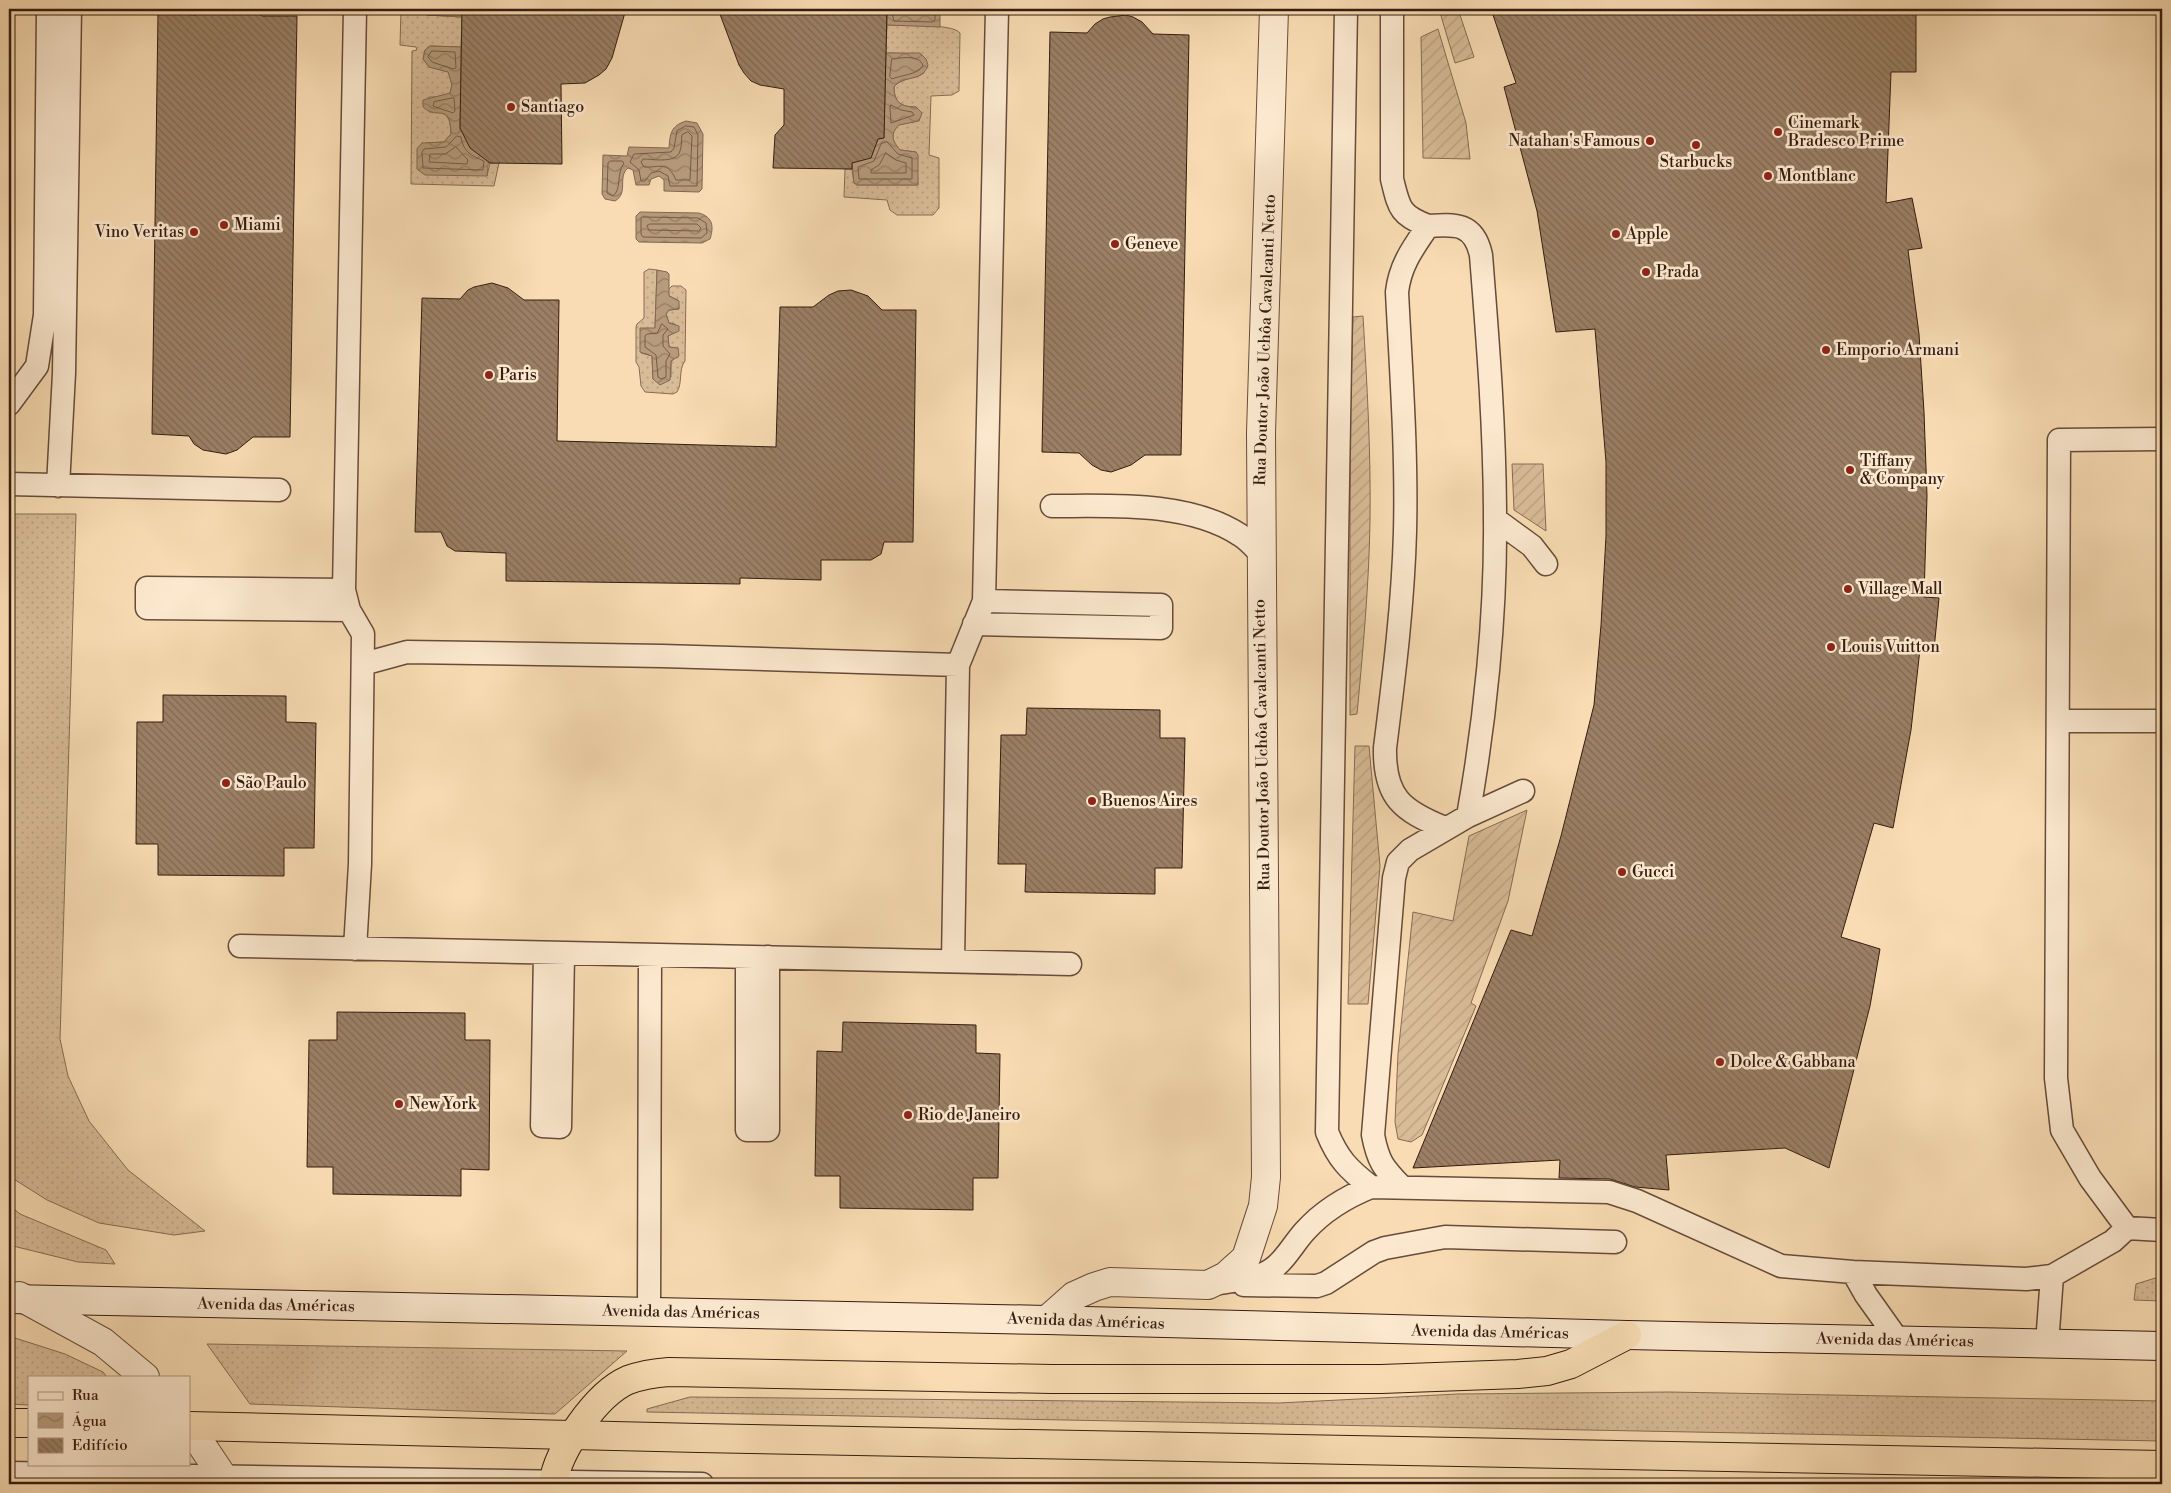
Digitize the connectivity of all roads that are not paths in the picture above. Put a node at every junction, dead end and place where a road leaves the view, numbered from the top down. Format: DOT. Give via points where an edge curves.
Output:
graph roads {
  1 [pos="48,9"];
  2 [pos="70,9"];
  3 [pos="355,9"];
  4 [pos="997,9"];
  5 [pos="1346,9"];
  6 [pos="1392,9"];
  7 [pos="1270,14"];
  8 [pos="1428,226"];
  9 [pos="9,404"];
  10 [pos="2162,439"];
  11 [pos="9,484"];
  12 [pos="58,486"];
  13 [pos="279,490"];
  14 [pos="1052,506"];
  15 [pos="1495,519"];
  16 [pos="1260,553"];
  17 [pos="1546,564"];
  18 [pos="346,600"];
  19 [pos="984,601"];
  20 [pos="974,624"];
  21 [pos="363,664"];
  22 [pos="958,665"];
  23 [pos="2058,721"];
  24 [pos="2162,721"];
  25 [pos="1522,791"];
  26 [pos="1468,816"];
  27 [pos="1445,828"];
  28 [pos="240,946"];
  29 [pos="355,949"];
  30 [pos="554,953"];
  31 [pos="650,956"];
  32 [pos="757,957"];
  33 [pos="953,961"];
  34 [pos="1070,964"];
  35 [pos="1371,1187"];
  36 [pos="1402,1187"];
  37 [pos="2127,1228"];
  38 [pos="2162,1230"];
  39 [pos="1615,1242"];
  40 [pos="1853,1272"];
  41 [pos="2052,1276"];
  42 [pos="1208,1285"];
  43 [pos="14,1296"];
  44 [pos="649,1312"];
  45 [pos="1047,1320"];
  46 [pos="1627,1335"];
  47 [pos="1898,1340"];
  48 [pos="2046,1344"];
  49 [pos="2162,1346"];
  50 [pos="144,1376"];
  51 [pos="9,1422"];
  52 [pos="28,1423"];
  53 [pos="190,1426"];
  54 [pos="190,1428"];
  55 [pos="575,1434"];
  56 [pos="2162,1465"];
  57 [pos="9,1473"];
  58 [pos="224,1481"];
  59 [pos="553,1483"];
  60 [pos="702,1484"];
  1 -- 9 [label="lane" via="45,315 37,366"];
  2 -- 12 [label="lane" via="64,373"];
  3 -- 18 [label="lane"];
  4 -- 19 [label="lane"];
  5 -- 35 [label="lane" via="1327,1132 1344,1164"];
  6 -- 8 [label="lane" via="1392,179 1398,206 1410,220"];
  7 -- 16 [label="main road, Rua Doutor João Uchôa Cavalcanti Netto"];
  8 -- 15 [label="lane" via="1462,226 1478,240 1488,340"];
  8 -- 27 [label="lane" via="1398,276 1405,531 1401,612 1385,770 1392,792 1405,807 1421,819"];
  10 -- 23 [label="lane" via="2059,440"];
  11 -- 12 [label="lane"];
  12 -- 13 [label="lane"];
  14 -- 16 [label="lane" via="1134,506 1169,510 1210,520 1240,535"];
  15 -- 17 [label="lane" via="1532,546"];
  15 -- 26 [label="lane" via="1492,611 1476,770"];
  16 -- 42 [label="main road, Rua Doutor João Uchôa Cavalcanti Netto" via="1266,1177 1263,1206 1246,1258 1226,1276"];
  18 -- 18 [label="lane" via="147,588 147,608"];
  18 -- 21 [label="lane" via="363,634"];
  19 -- 20 [label="lane"];
  19 -- 20 [label="lane" via="1161,605 1161,628"];
  20 -- 22 [label="lane"];
  21 -- 22 [label="lane" via="407,652"];
  21 -- 29 [label="lane" via="360,864"];
  22 -- 33 [label="lane"];
  23 -- 24 [label="lane"];
  23 -- 37 [label="lane" via="2056,1078 2062,1130 2090,1178"];
  25 -- 26 [label="lane"];
  26 -- 27 [label="lane"];
  27 -- 36 [label="lane" via="1410,850 1398,862 1394,878 1373,1135 1377,1156"];
  28 -- 29 [label="lane"];
  29 -- 30 [label="lane"];
  30 -- 30 [label="lane" via="542,1126 560,1127"];
  30 -- 31 [label="lane"];
  31 -- 32 [label="lane"];
  31 -- 44 [label="lane"];
  32 -- 32 [label="lane" via="747,1130 768,1130"];
  32 -- 33 [label="lane"];
  33 -- 34 [label="lane"];
  35 -- 36 [label="lane"];
  35 -- 42 [label="lane" via="1347,1197 1328,1210 1270,1271 1251,1278"];
  36 -- 40 [label="lane" via="1609,1192 1637,1201 1780,1266"];
  37 -- 38 [label="lane"];
  37 -- 41 [label="lane" via="2113,1241"];
  39 -- 42 [label="lane" via="1445,1237 1374,1252 1317,1286"];
  40 -- 41 [label="lane" via="2026,1279"];
  40 -- 47 [label="lane"];
  41 -- 48 [label="lane"];
  42 -- 45 [label="main road" via="1110,1282 1074,1296"];
  43 -- 44 [label="main road, Avenida das Américas"];
  43 -- 50 [label="main road" via="103,1342"];
  44 -- 45 [label="main road, Avenida das Américas"];
  45 -- 46 [label="main road, Avenida das Américas"];
  46 -- 47 [label="main road, Avenida das Américas"];
  46 -- 55 [label="highway" via="1571,1364 1518,1374 1381,1379 645,1374 626,1381 607,1394"];
  47 -- 48 [label="main road, Avenida das Américas"];
  48 -- 49 [label="main road, Avenida das Américas"];
  51 -- 52 [label="highway"];
  53 -- 55 [label="highway"];
  54 -- 58 [label="main road"];
  55 -- 56 [label="highway"];
  55 -- 59 [label="highway" via="560,1461"];
  57 -- 58 [label="lane"];
  58 -- 59 [label="lane"];
  59 -- 60 [label="lane"];
}
